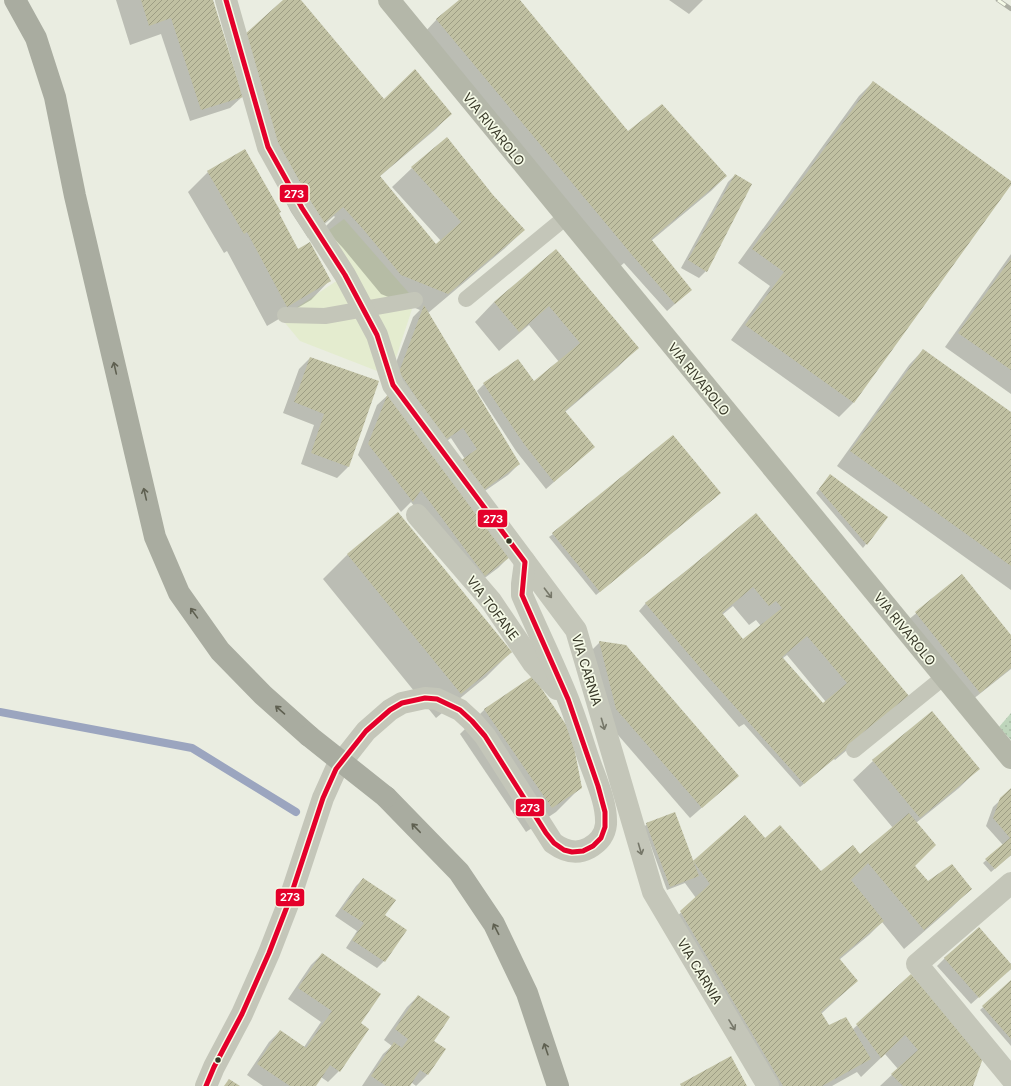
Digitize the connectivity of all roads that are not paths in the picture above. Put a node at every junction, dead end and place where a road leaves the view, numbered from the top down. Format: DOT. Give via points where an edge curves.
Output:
graph roads {
  1 [pos="15,0"];
  2 [pos="226,0"];
  3 [pos="389,0"];
  4 [pos="566,217"];
  5 [pos="466,299"];
  6 [pos="415,300"];
  7 [pos="362,308"];
  8 [pos="285,315"];
  9 [pos="418,516"];
  10 [pos="525,562"];
  11 [pos="944,677"];
  12 [pos="568,700"];
  13 [pos="854,750"];
  14 [pos="1011,758"];
  15 [pos="1011,883"];
  16 [pos="1011,1078"];
  17 [pos="206,1086"];
  18 [pos="558,1086"];
  19 [pos="768,1086"];
  18 -- 1 [label="highway, one-way, bridge" via="527,993 494,924 459,872 386,797 309,736 263,695 220,651 180,593 155,537 75,196 55,97 36,38"];
  2 -- 7 [label="street, VIA CARNIA" via="268,147"];
  3 -- 4 [label="main road, VIA RIVAROLO"];
  4 -- 5 [label="lane"];
  4 -- 11 [label="main road, VIA RIVAROLO"];
  6 -- 7 [label="lane"];
  7 -- 8 [label="lane" via="325,316"];
  7 -- 10 [label="street, VIA CARNIA" via="377,334 393,385"];
  9 -- 12 [label="street, VIA TOFANE" via="491,601 533,663"];
  10 -- 12 [label="street, VIA TOFANE" via="522,595"];
  10 -- 19 [label="street, VIA CARNIA, one-way" via="576,630 653,892"];
  11 -- 13 [label="lane"];
  11 -- 14 [label="main road, VIA RIVAROLO"];
  12 -- 17 [label="street, VIA TOFANE" via="597,784 606,819 600,840 579,852 561,849 553,843 485,736 460,710 437,699 413,700 390,710 366,731 336,769 323,798 269,953"];
  15 -- 16 [label="street" via="916,964"];
}
